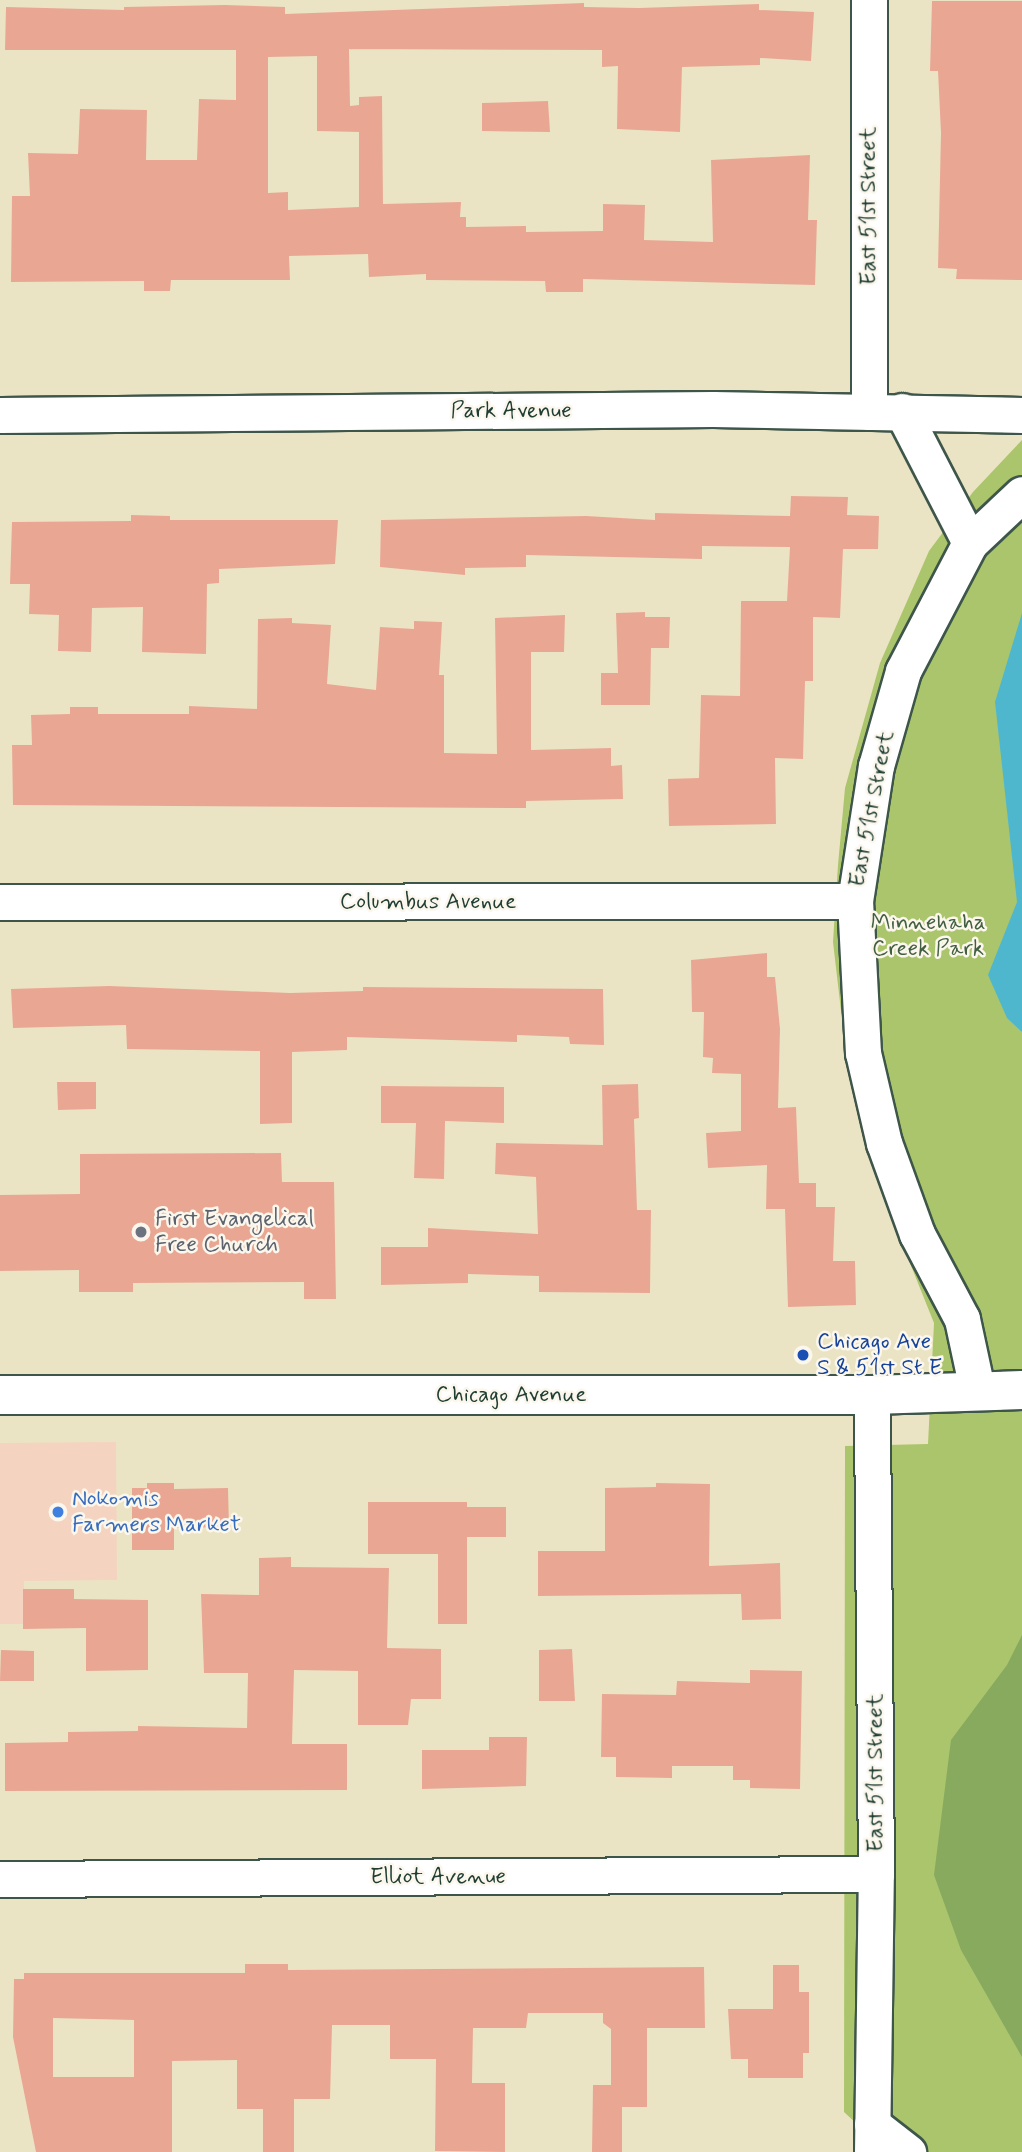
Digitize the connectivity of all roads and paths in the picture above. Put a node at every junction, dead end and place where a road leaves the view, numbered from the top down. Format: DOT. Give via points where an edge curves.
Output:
graph roads {
  1 [pos="869,0"];
  2 [pos="885,411"];
  3 [pos="0,415"];
  4 [pos="1022,415"];
  5 [pos="1022,494"];
  6 [pos="970,543"];
  7 [pos="855,901"];
  8 [pos="0,902"];
  9 [pos="976,1389"];
  10 [pos="1022,1390"];
  11 [pos="0,1395"];
  12 [pos="872,1395"];
  13 [pos="876,1874"];
  14 [pos="0,1879"];
  15 [pos="872,2138"];
  16 [pos="908,2152"];
  1 -- 2 [label="street, East 51st Street"];
  2 -- 3 [label="street, Park Avenue"];
  2 -- 4 [label="street, Park Avenue"];
  2 -- 6 [label="street, East 51st Street"];
  5 -- 6 [label="street"];
  6 -- 7 [label="street, East 51st Street" via="903,671 876,766"];
  7 -- 8 [label="street, Columbus Avenue"];
  7 -- 9 [label="street, East 51st Street" via="863,1052 884,1143 917,1234 962,1319"];
  9 -- 10 [label="street, Chicago Avenue"];
  9 -- 12 [label="street, Chicago Avenue"];
  11 -- 12 [label="street, Chicago Avenue"];
  12 -- 13 [label="street, East 51st Street"];
  13 -- 14 [label="street, Elliot Avenue"];
  13 -- 15 [label="street, East 51st Street"];
  15 -- 16 [label="street"];
}
